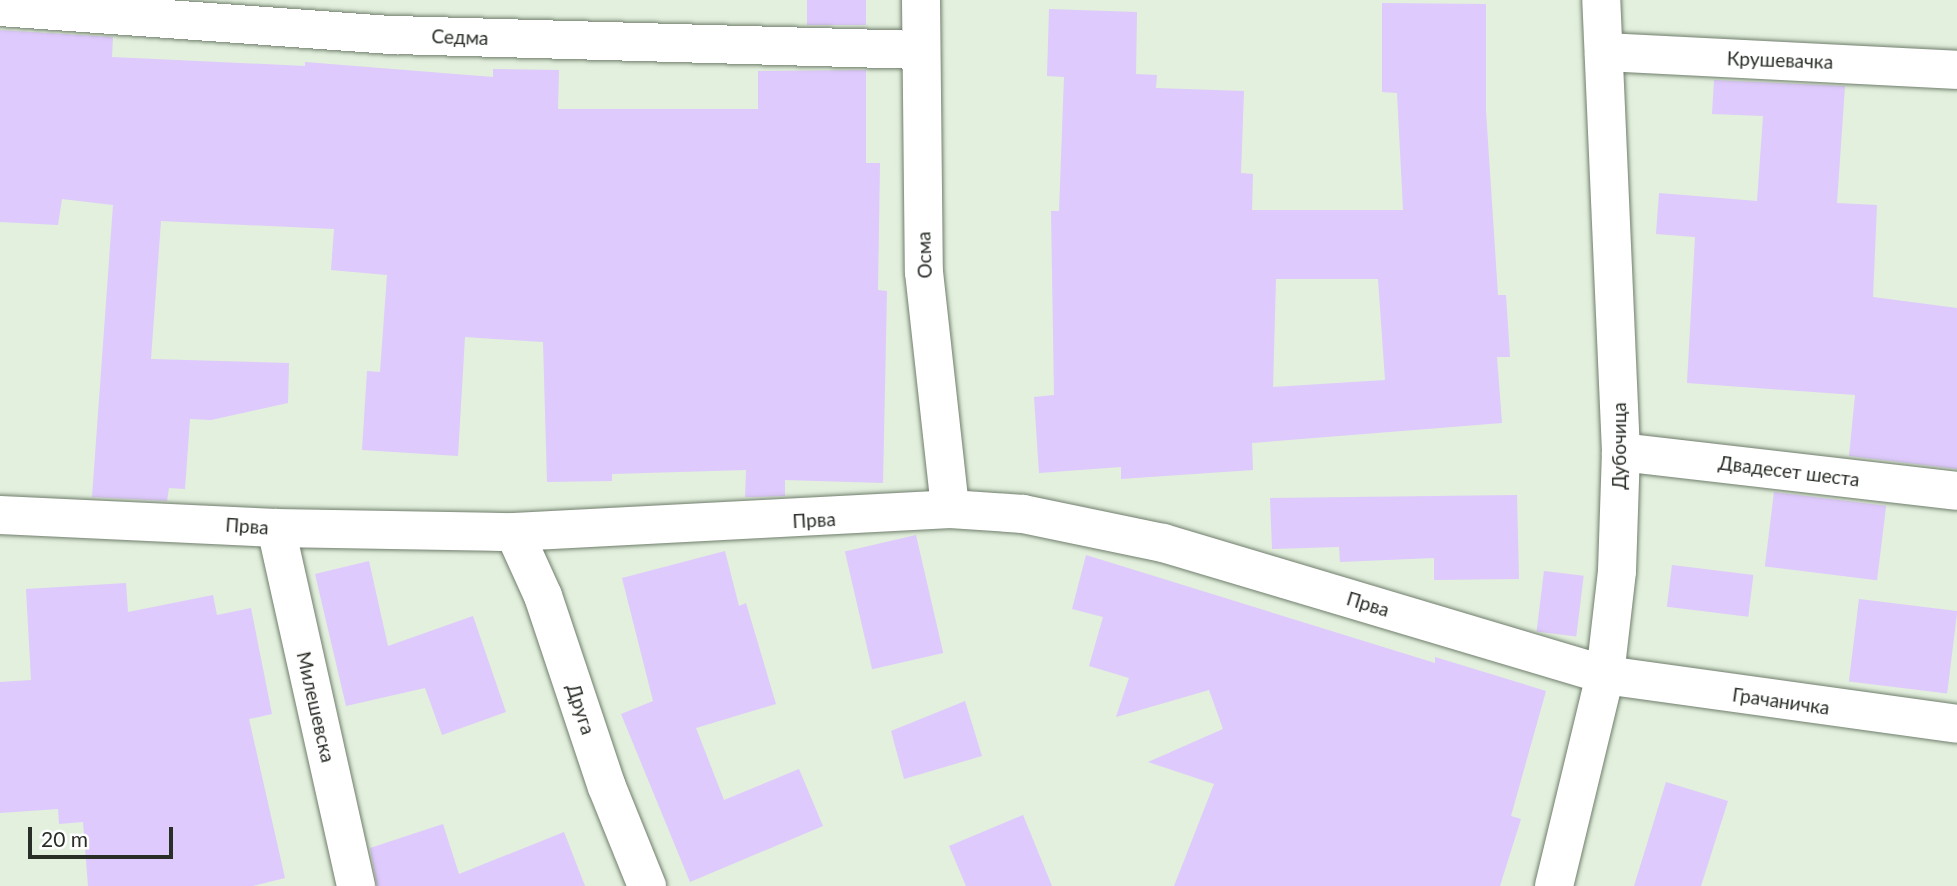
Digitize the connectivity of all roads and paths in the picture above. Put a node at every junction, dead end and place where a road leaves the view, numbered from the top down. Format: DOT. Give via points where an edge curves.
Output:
graph roads {
  1 [pos="921,0"];
  2 [pos="1601,0"];
  3 [pos="0,6"];
  4 [pos="920,50"];
  5 [pos="1604,52"];
  6 [pos="1957,70"];
  7 [pos="1621,452"];
  8 [pos="1957,491"];
  9 [pos="950,509"];
  10 [pos="0,515"];
  11 [pos="276,528"];
  12 [pos="514,532"];
  13 [pos="1605,675"];
  14 [pos="1957,724"];
  15 [pos="356,886"];
  16 [pos="648,886"];
  17 [pos="1554,886"];
  1 -- 4 [label="street, Осма"];
  2 -- 5 [label="street, Дубочица"];
  3 -- 4 [label="street, Седма" via="395,35"];
  4 -- 9 [label="street, Осма" via="924,272"];
  5 -- 6 [label="street, Крушевачка"];
  5 -- 7 [label="street, Дубочица"];
  7 -- 8 [label="street, Двадесет шеста"];
  7 -- 13 [label="street, Дубочица" via="1617,571"];
  9 -- 12 [label="street, Прва"];
  9 -- 13 [label="street, Прва" via="1023,514 1163,543"];
  10 -- 11 [label="street, Прва"];
  11 -- 12 [label="street, Прва"];
  11 -- 15 [label="street, Милешевска"];
  12 -- 16 [label="street, Друга" via="543,596 607,788"];
  13 -- 14 [label="street, Грачаничка"];
  13 -- 17 [label="street, Дубочица"];
}
